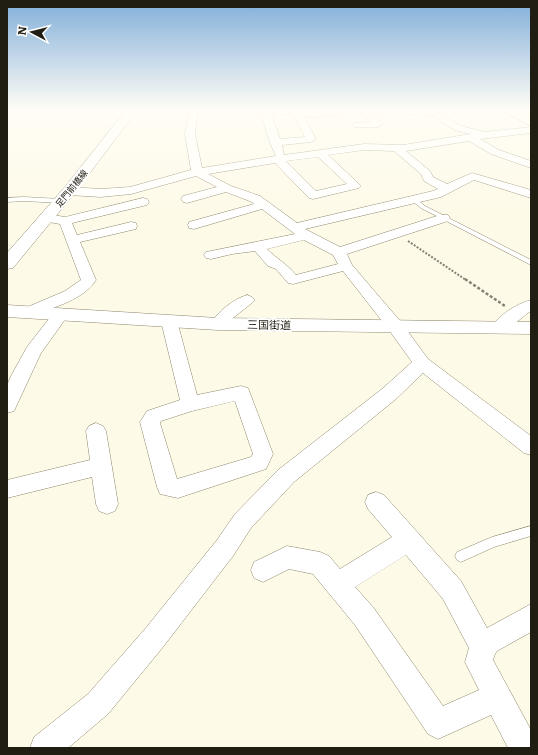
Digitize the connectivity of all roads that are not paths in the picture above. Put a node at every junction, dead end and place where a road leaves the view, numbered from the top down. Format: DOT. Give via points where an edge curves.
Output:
graph roads {
  1 [pos="106,144"];
  2 [pos="192,144"];
  3 [pos="275,144"];
  4 [pos="395,144"];
  5 [pos="427,144"];
  6 [pos="482,144"];
  7 [pos="376,148"];
  8 [pos="400,148"];
  9 [pos="320,153"];
  10 [pos="388,157"];
  11 [pos="280,159"];
  12 [pos="531,165"];
  13 [pos="198,172"];
  14 [pos="531,183"];
  15 [pos="227,188"];
  16 [pos="448,189"];
  17 [pos="526,192"];
  18 [pos="65,196"];
  19 [pos="187,199"];
  20 [pos="7,200"];
  21 [pos="414,200"];
  22 [pos="143,202"];
  23 [pos="263,204"];
  24 [pos="47,218"];
  25 [pos="444,218"];
  26 [pos="65,220"];
  27 [pos="194,225"];
  28 [pos="131,226"];
  29 [pos="301,232"];
  30 [pos="73,240"];
  31 [pos="258,247"];
  32 [pos="338,252"];
  33 [pos="211,256"];
  34 [pos="531,263"];
  35 [pos="7,264"];
  36 [pos="346,266"];
  37 [pos="247,300"];
  38 [pos="531,305"];
  39 [pos="7,310"];
  40 [pos="29,312"];
  41 [pos="61,314"];
  42 [pos="169,321"];
  43 [pos="218,324"];
  44 [pos="395,326"];
  45 [pos="499,328"];
  46 [pos="531,328"];
  47 [pos="422,364"];
  48 [pos="190,404"];
  49 [pos="7,406"];
  50 [pos="96,431"];
  51 [pos="531,447"];
  52 [pos="100,466"];
  53 [pos="7,489"];
  54 [pos="376,502"];
  55 [pos="107,504"];
  56 [pos="531,531"];
  57 [pos="409,540"];
  58 [pos="461,556"];
  59 [pos="263,570"];
  60 [pos="337,584"];
  61 [pos="531,617"];
  62 [pos="483,647"];
  63 [pos="497,697"];
  64 [pos="46,748"];
  65 [pos="524,748"];
  1 -- 18 [label="main road, 足門前橋線"];
  2 -- 13 [label="street"];
  3 -- 11 [label="street"];
  4 -- 8 [label="street"];
  5 -- 8 [label="street"];
  6 -- 12 [label="street" via="495,152"];
  7 -- 8 [label="street"];
  7 -- 9 [label="street"];
  7 -- 10 [label="street"];
  8 -- 16 [label="street" via="426,173 428,179"];
  9 -- 11 [label="street"];
  9 -- 11 [label="street" via="355,186 312,195"];
  11 -- 13 [label="street"];
  13 -- 15 [label="street"];
  13 -- 18 [label="street" via="131,190"];
  14 -- 17 [label="street"];
  15 -- 19 [label="street"];
  15 -- 23 [label="street"];
  16 -- 17 [label="street" via="472,176"];
  16 -- 21 [label="street"];
  18 -- 20 [label="lane"];
  18 -- 24 [label="main road, 足門前橋線"];
  21 -- 25 [label="lane" via="423,208"];
  21 -- 29 [label="street"];
  22 -- 26 [label="street"];
  23 -- 27 [label="street"];
  23 -- 29 [label="street"];
  24 -- 26 [label="street"];
  24 -- 35 [label="main road, 足門前橋線"];
  25 -- 32 [label="street"];
  25 -- 34 [label="lane"];
  26 -- 30 [label="street"];
  28 -- 30 [label="street"];
  29 -- 31 [label="street"];
  29 -- 32 [label="street"];
  30 -- 40 [label="street" via="89,280 87,284"];
  31 -- 33 [label="street"];
  31 -- 36 [label="street" via="293,280"];
  32 -- 36 [label="street"];
  36 -- 44 [label="street"];
  37 -- 43 [label="street" via="223,317"];
  38 -- 45 [label="street" via="516,313"];
  39 -- 40 [label="main road, 三国街道"];
  40 -- 41 [label="main road, 三国街道"];
  41 -- 42 [label="main road, 三国街道"];
  41 -- 49 [label="street" via="33,351"];
  42 -- 43 [label="main road, 三国街道"];
  42 -- 48 [label="street"];
  43 -- 44 [label="main road, 三国街道"];
  44 -- 45 [label="main road, 三国街道"];
  44 -- 47 [label="street"];
  45 -- 46 [label="main road, 三国街道"];
  47 -- 51 [label="street"];
  47 -- 64 [label="street" via="389,394 286,476 243,521 225,548 154,638 98,704"];
  48 -- 48 [label="street" via="241,393 263,454 259,463 178,489 168,487 150,422 154,416"];
  50 -- 52 [label="street"];
  52 -- 53 [label="street"];
  52 -- 55 [label="street"];
  54 -- 57 [label="street"];
  56 -- 58 [label="lane" via="492,542"];
  57 -- 60 [label="street"];
  57 -- 62 [label="street" via="452,590"];
  59 -- 60 [label="street" via="287,557 320,564"];
  60 -- 63 [label="street" via="364,616 438,724"];
  61 -- 62 [label="street"];
  62 -- 63 [label="street" via="479,662"];
  63 -- 65 [label="street"];
}
